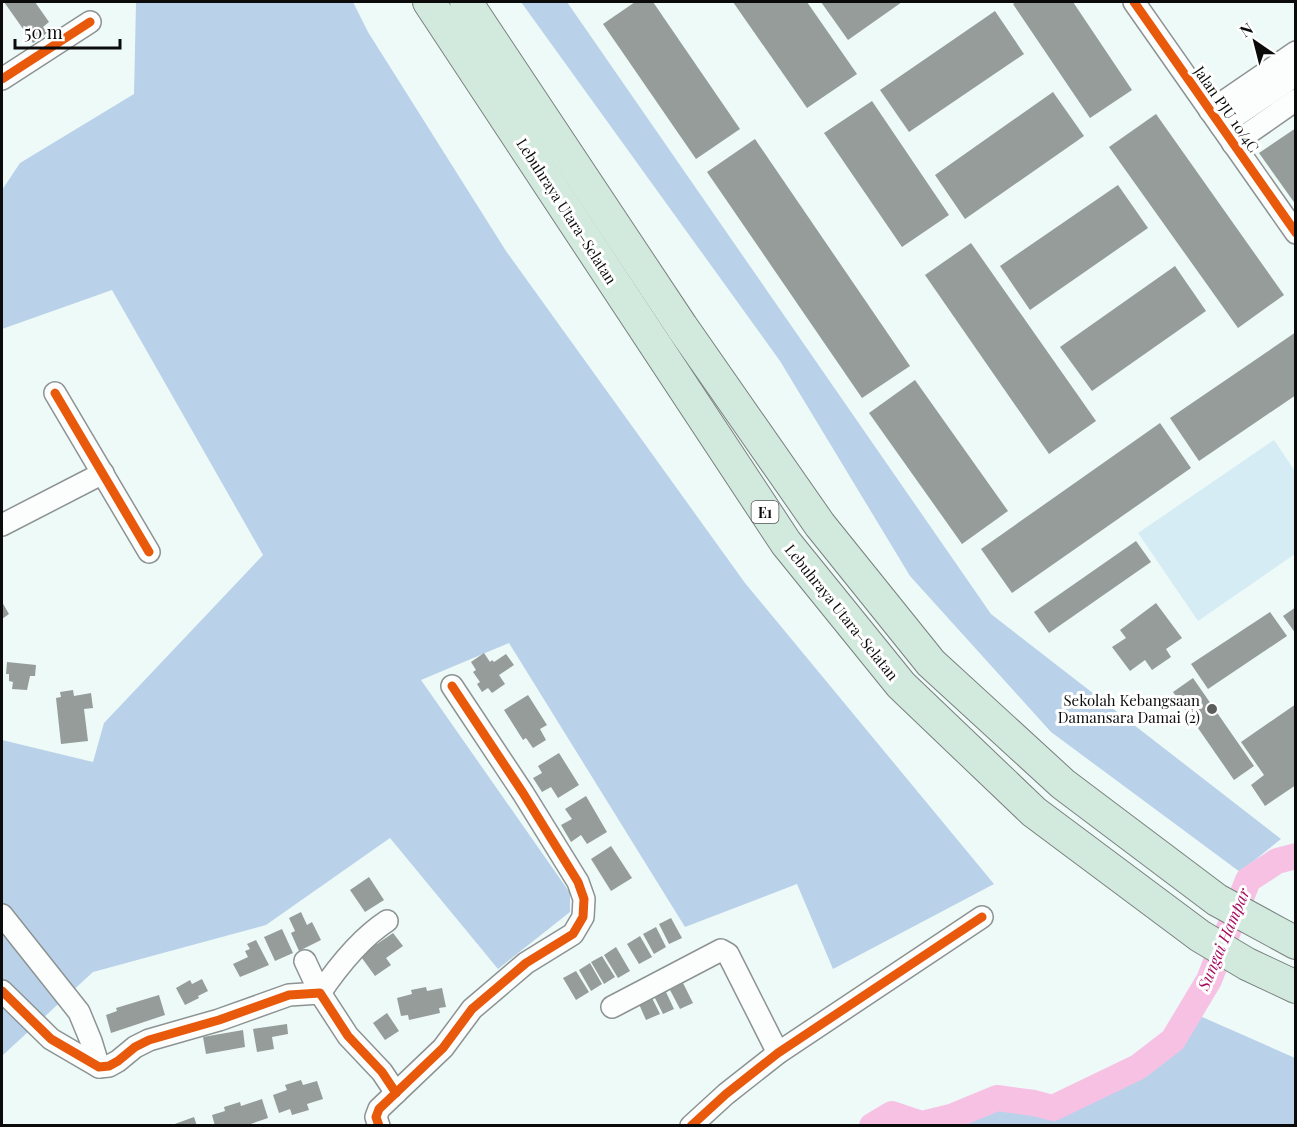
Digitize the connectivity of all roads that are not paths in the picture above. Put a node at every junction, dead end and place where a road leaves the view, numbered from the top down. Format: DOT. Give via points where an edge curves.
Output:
graph roads {
  1 [pos="429,2"];
  2 [pos="466,2"];
  3 [pos="1134,2"];
  4 [pos="90,22"];
  5 [pos="1296,52"];
  6 [pos="1296,75"];
  7 [pos="2,79"];
  8 [pos="1296,100"];
  9 [pos="1221,127"];
  10 [pos="1296,233"];
  11 [pos="55,393"];
  12 [pos="103,473"];
  13 [pos="2,525"];
  14 [pos="149,552"];
  15 [pos="452,686"];
  16 [pos="2,915"];
  17 [pos="982,917"];
  18 [pos="387,921"];
  19 [pos="1282,936"];
  20 [pos="305,961"];
  21 [pos="1296,987"];
  22 [pos="2,991"];
  23 [pos="320,993"];
  24 [pos="612,1007"];
  25 [pos="778,1053"];
  26 [pos="99,1066"];
  27 [pos="396,1093"];
  28 [pos="379,1125"];
  29 [pos="692,1125"];
  1 -- 21 [label="highway, Lebuhraya Utara–Selatan / E1" via="786,543 901,686 1034,812 1200,936"];
  2 -- 19 [label="highway, Lebuhraya Utara–Selatan / E1" via="682,327 814,516 931,663 1063,784 1217,900"];
  3 -- 9 [label="street, Jalan PJU 10/4C"];
  4 -- 7 [label="street"];
  5 -- 9 [label="street"];
  6 -- 9 [label="street"];
  8 -- 9 [label="street"];
  9 -- 10 [label="street, Jalan PJU 10/4C"];
  11 -- 12 [label="street"];
  12 -- 13 [label="street"];
  12 -- 14 [label="street"];
  15 -- 27 [label="street" via="578,882 584,899 583,917 573,934 526,963 472,1009 443,1048"];
  16 -- 26 [label="street" via="79,1012"];
  17 -- 25 [label="street"];
  18 -- 23 [label="street" via="353,952"];
  20 -- 23 [label="street"];
  22 -- 26 [label="street" via="51,1039"];
  23 -- 26 [label="street" via="289,995 149,1040 109,1066"];
  23 -- 27 [label="street" via="348,1036"];
  24 -- 25 [label="street" via="717,950 725,951"];
  25 -- 29 [label="street"];
  27 -- 28 [label="street" via="377,1113"];
}
